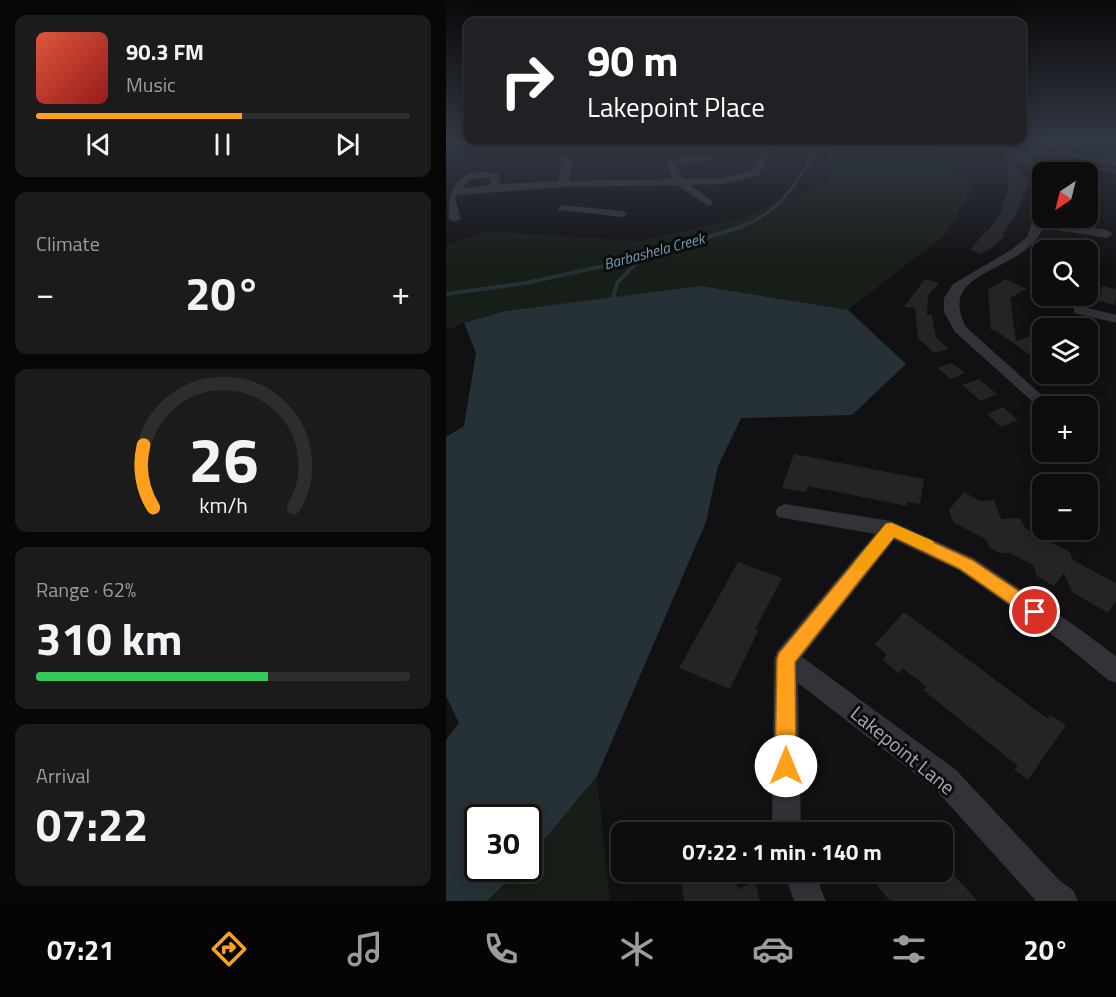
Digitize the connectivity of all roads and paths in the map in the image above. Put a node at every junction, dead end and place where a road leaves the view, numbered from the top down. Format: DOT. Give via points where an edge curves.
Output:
graph roads {
  1 [pos="590,183"];
  2 [pos="591,183"];
  3 [pos="682,183"];
  4 [pos="563,184"];
  5 [pos="708,203"];
  6 [pos="622,214"];
  7 [pos="455,219"];
  8 [pos="1036,228"];
  9 [pos="1066,228"];
  10 [pos="1107,234"];
  11 [pos="1079,310"];
  12 [pos="1116,319"];
  13 [pos="1035,396"];
  14 [pos="785,512"];
  15 [pos="891,529"];
  16 [pos="786,659"];
  17 [pos="1116,672"];
  18 [pos="786,822"];
  19 [pos="803,882"];
  20 [pos="810,901"];
  21 [pos="1062,901"];
  1 -- 4 [label="street"];
  2 -- 6 [label="street" via="563,208"];
  3 -- 5 [label="street"];
  4 -- 7 [label="street" via="456,192 449,197"];
  8 -- 13 [label="street" via="1021,249 971,275 953,292 949,302 951,317 960,329"];
  9 -- 10 [label="street"];
  11 -- 12 [label="street"];
  14 -- 15 [label="street"];
  15 -- 16 [label="street"];
  15 -- 17 [label="street" via="966,564 1070,635"];
  16 -- 18 [label="street"];
  16 -- 21 [label="street, Lakepoint Lane" via="946,780 1049,892"];
  19 -- 20 [label="street"];
}
